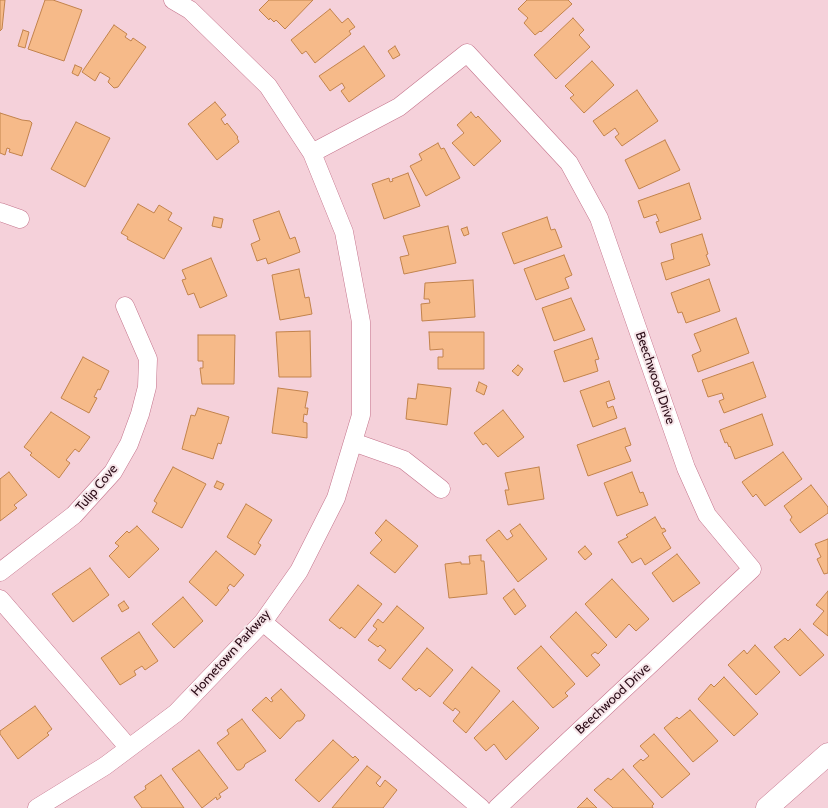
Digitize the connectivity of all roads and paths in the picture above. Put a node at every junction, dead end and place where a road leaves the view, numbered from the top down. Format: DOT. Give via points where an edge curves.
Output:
graph roads {
  1 [pos="173,0"];
  2 [pos="194,5"];
  3 [pos="312,153"];
  4 [pos="0,212"];
  5 [pos="20,219"];
  6 [pos="125,306"];
  7 [pos="353,442"];
  8 [pos="441,489"];
  9 [pos="0,572"];
  10 [pos="0,599"];
  11 [pos="263,622"];
  12 [pos="129,748"];
  13 [pos="828,754"];
  14 [pos="37,808"];
  15 [pos="480,808"];
  16 [pos="497,808"];
  17 [pos="767,808"];
  1 -- 2 [label="street, Hometown Parkway"];
  2 -- 3 [label="street, Hometown Parkway" via="268,86"];
  3 -- 7 [label="street, Hometown Parkway" via="344,232 360,322 361,416"];
  3 -- 16 [label="street, Beechwood Drive" via="399,107 467,53 569,163 599,218 686,468 707,515 752,569"];
  4 -- 5 [label="street"];
  6 -- 9 [label="street, Tulip Cove" via="148,359 147,388 129,444 113,472 74,515"];
  7 -- 8 [label="street" via="404,460"];
  7 -- 11 [label="street, Hometown Parkway" via="336,498 299,571"];
  10 -- 12 [label="street"];
  11 -- 12 [label="street, Hometown Parkway" via="176,713"];
  11 -- 15 [label="street"];
  12 -- 14 [label="street, Hometown Parkway"];
  13 -- 17 [label="main road"];
}
